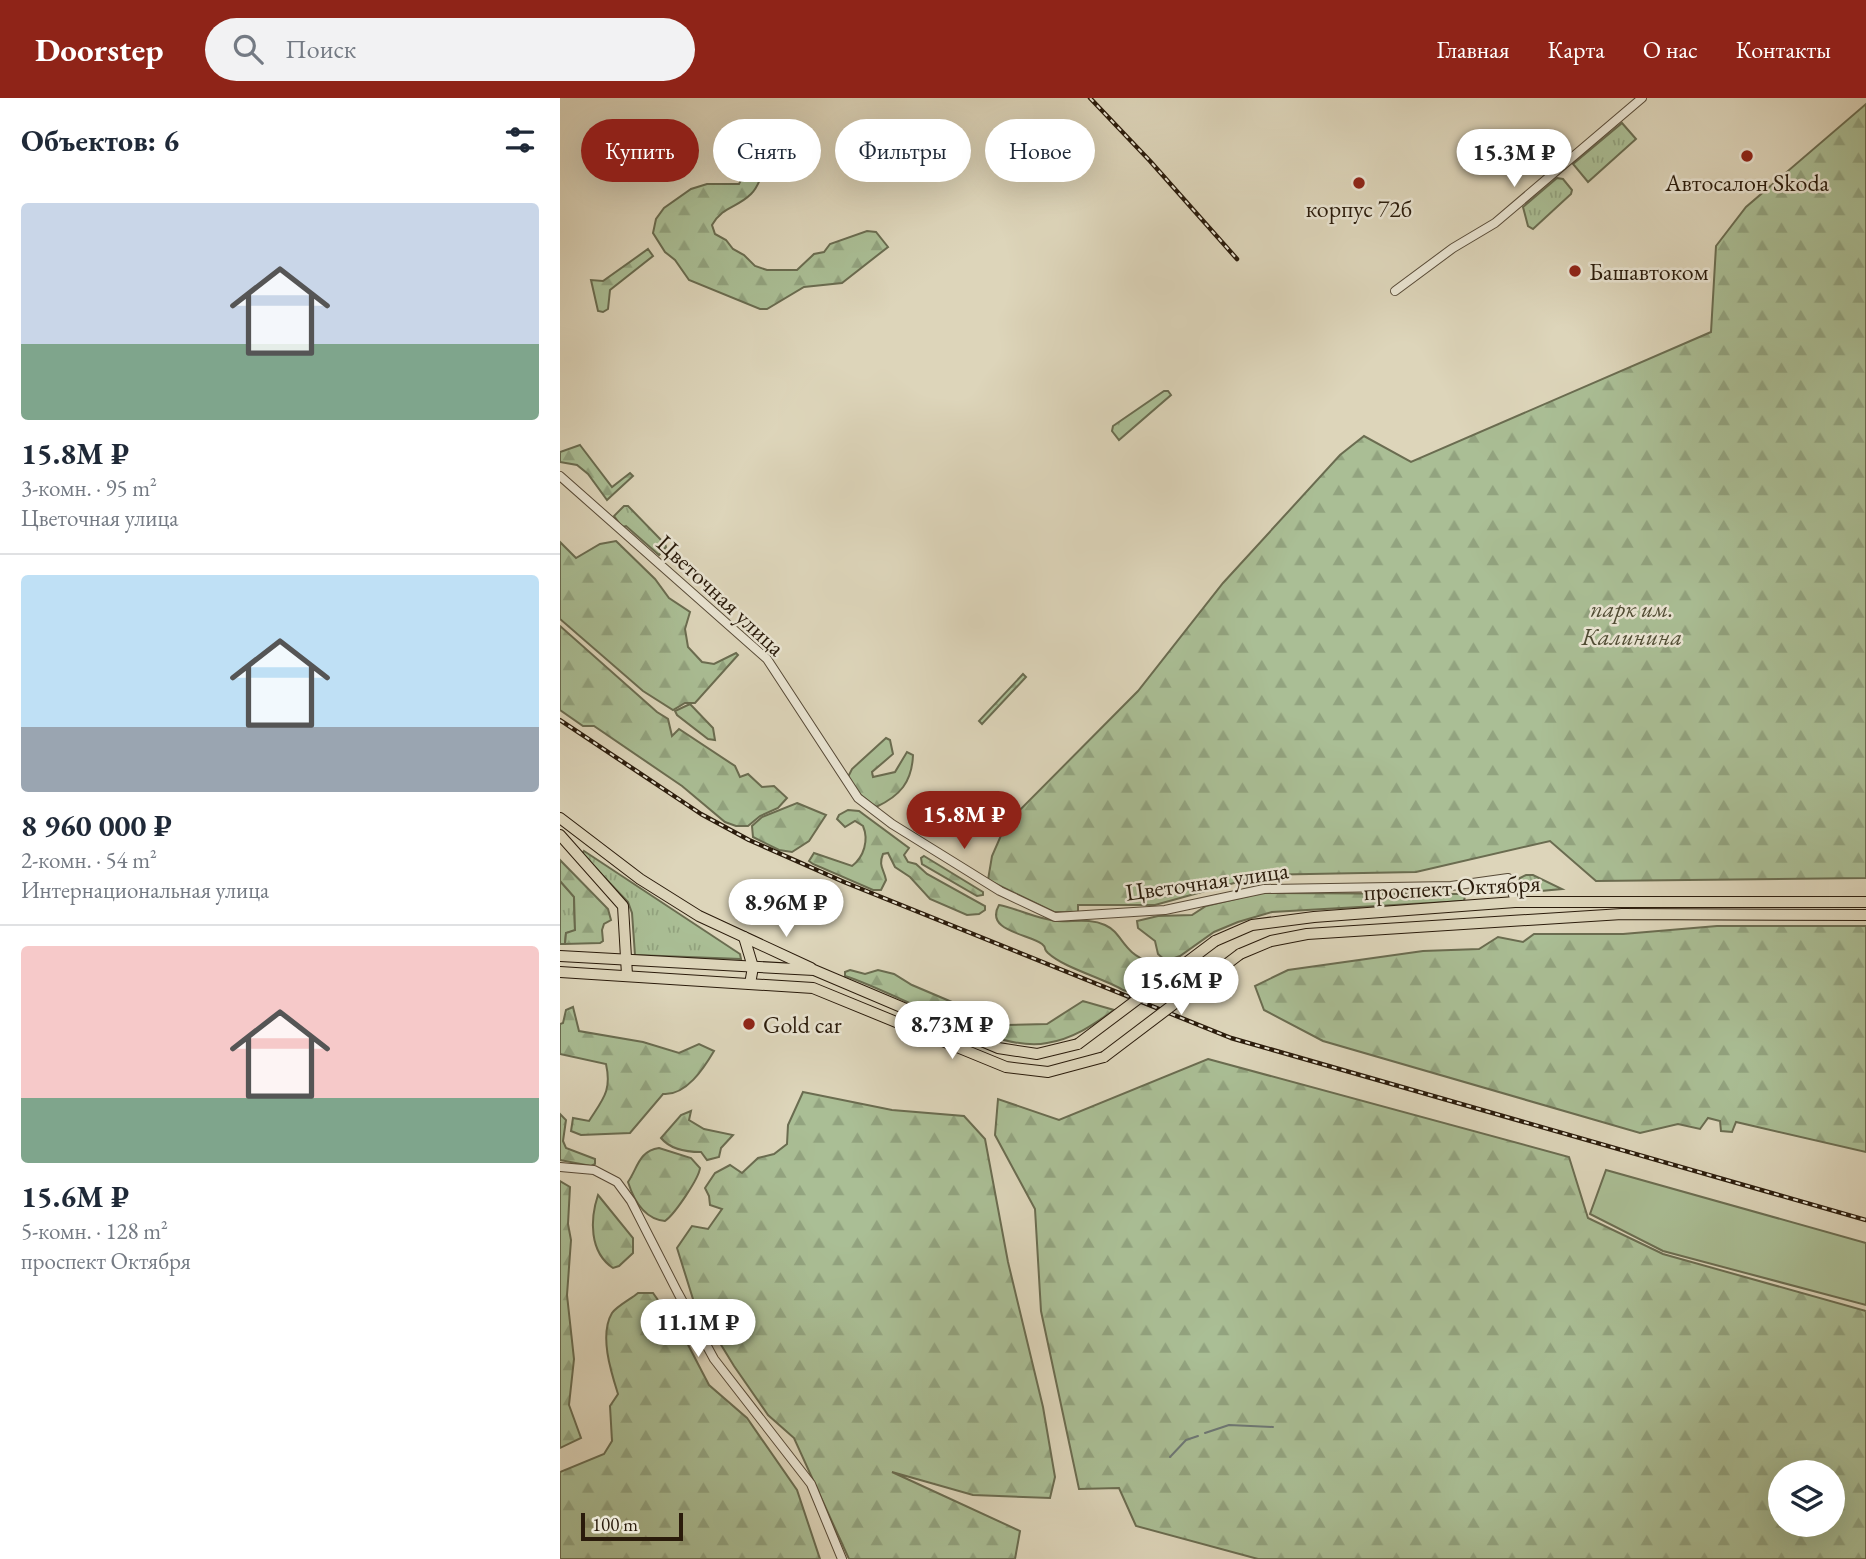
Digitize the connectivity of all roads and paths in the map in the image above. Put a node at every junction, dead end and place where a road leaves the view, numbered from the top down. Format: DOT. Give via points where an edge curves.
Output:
graph roads {
  1 [pos="1642,98"];
  2 [pos="1395,291"];
  3 [pos="560,476"];
  4 [pos="560,818"];
  5 [pos="560,835"];
  6 [pos="1515,902"];
  7 [pos="1866,902"];
  8 [pos="1866,915"];
  9 [pos="744,936"];
  10 [pos="560,956"];
  11 [pos="627,961"];
  12 [pos="753,967"];
  13 [pos="814,970"];
  14 [pos="560,971"];
  15 [pos="627,975"];
  16 [pos="750,984"];
  17 [pos="560,1167"];
  18 [pos="842,1559"];
  1 -- 2 [label="street" via="1495,223"];
  3 -- 6 [label="street, Цветочная улица" via="767,659 858,798 1000,891 1055,917 1165,910 1264,889 1451,886 1508,878"];
  4 -- 9 [label="main road" via="640,879 699,916"];
  5 -- 11 [label="main road" via="623,906"];
  6 -- 7 [label="main road, проспект Октября"];
  6 -- 13 [label="main road, проспект Октября, bridge" via="1252,925 1215,941 1079,1044 1037,1054 998,1048"];
  8 -- 16 [label="main road, проспект Октября, bridge" via="1622,914 1307,934 1271,941 1240,954 1104,1057 1048,1072 1006,1067 813,988"];
  9 -- 12 [label="main road"];
  9 -- 13 [label="main road"];
  10 -- 11 [label="main road"];
  11 -- 12 [label="main road"];
  11 -- 15 [label="main road"];
  12 -- 13 [label="main road"];
  12 -- 16 [label="main road"];
  14 -- 15 [label="main road"];
  15 -- 16 [label="main road"];
  17 -- 18 [label="street" via="594,1170 617,1182 631,1201 714,1359 811,1484"];
}
